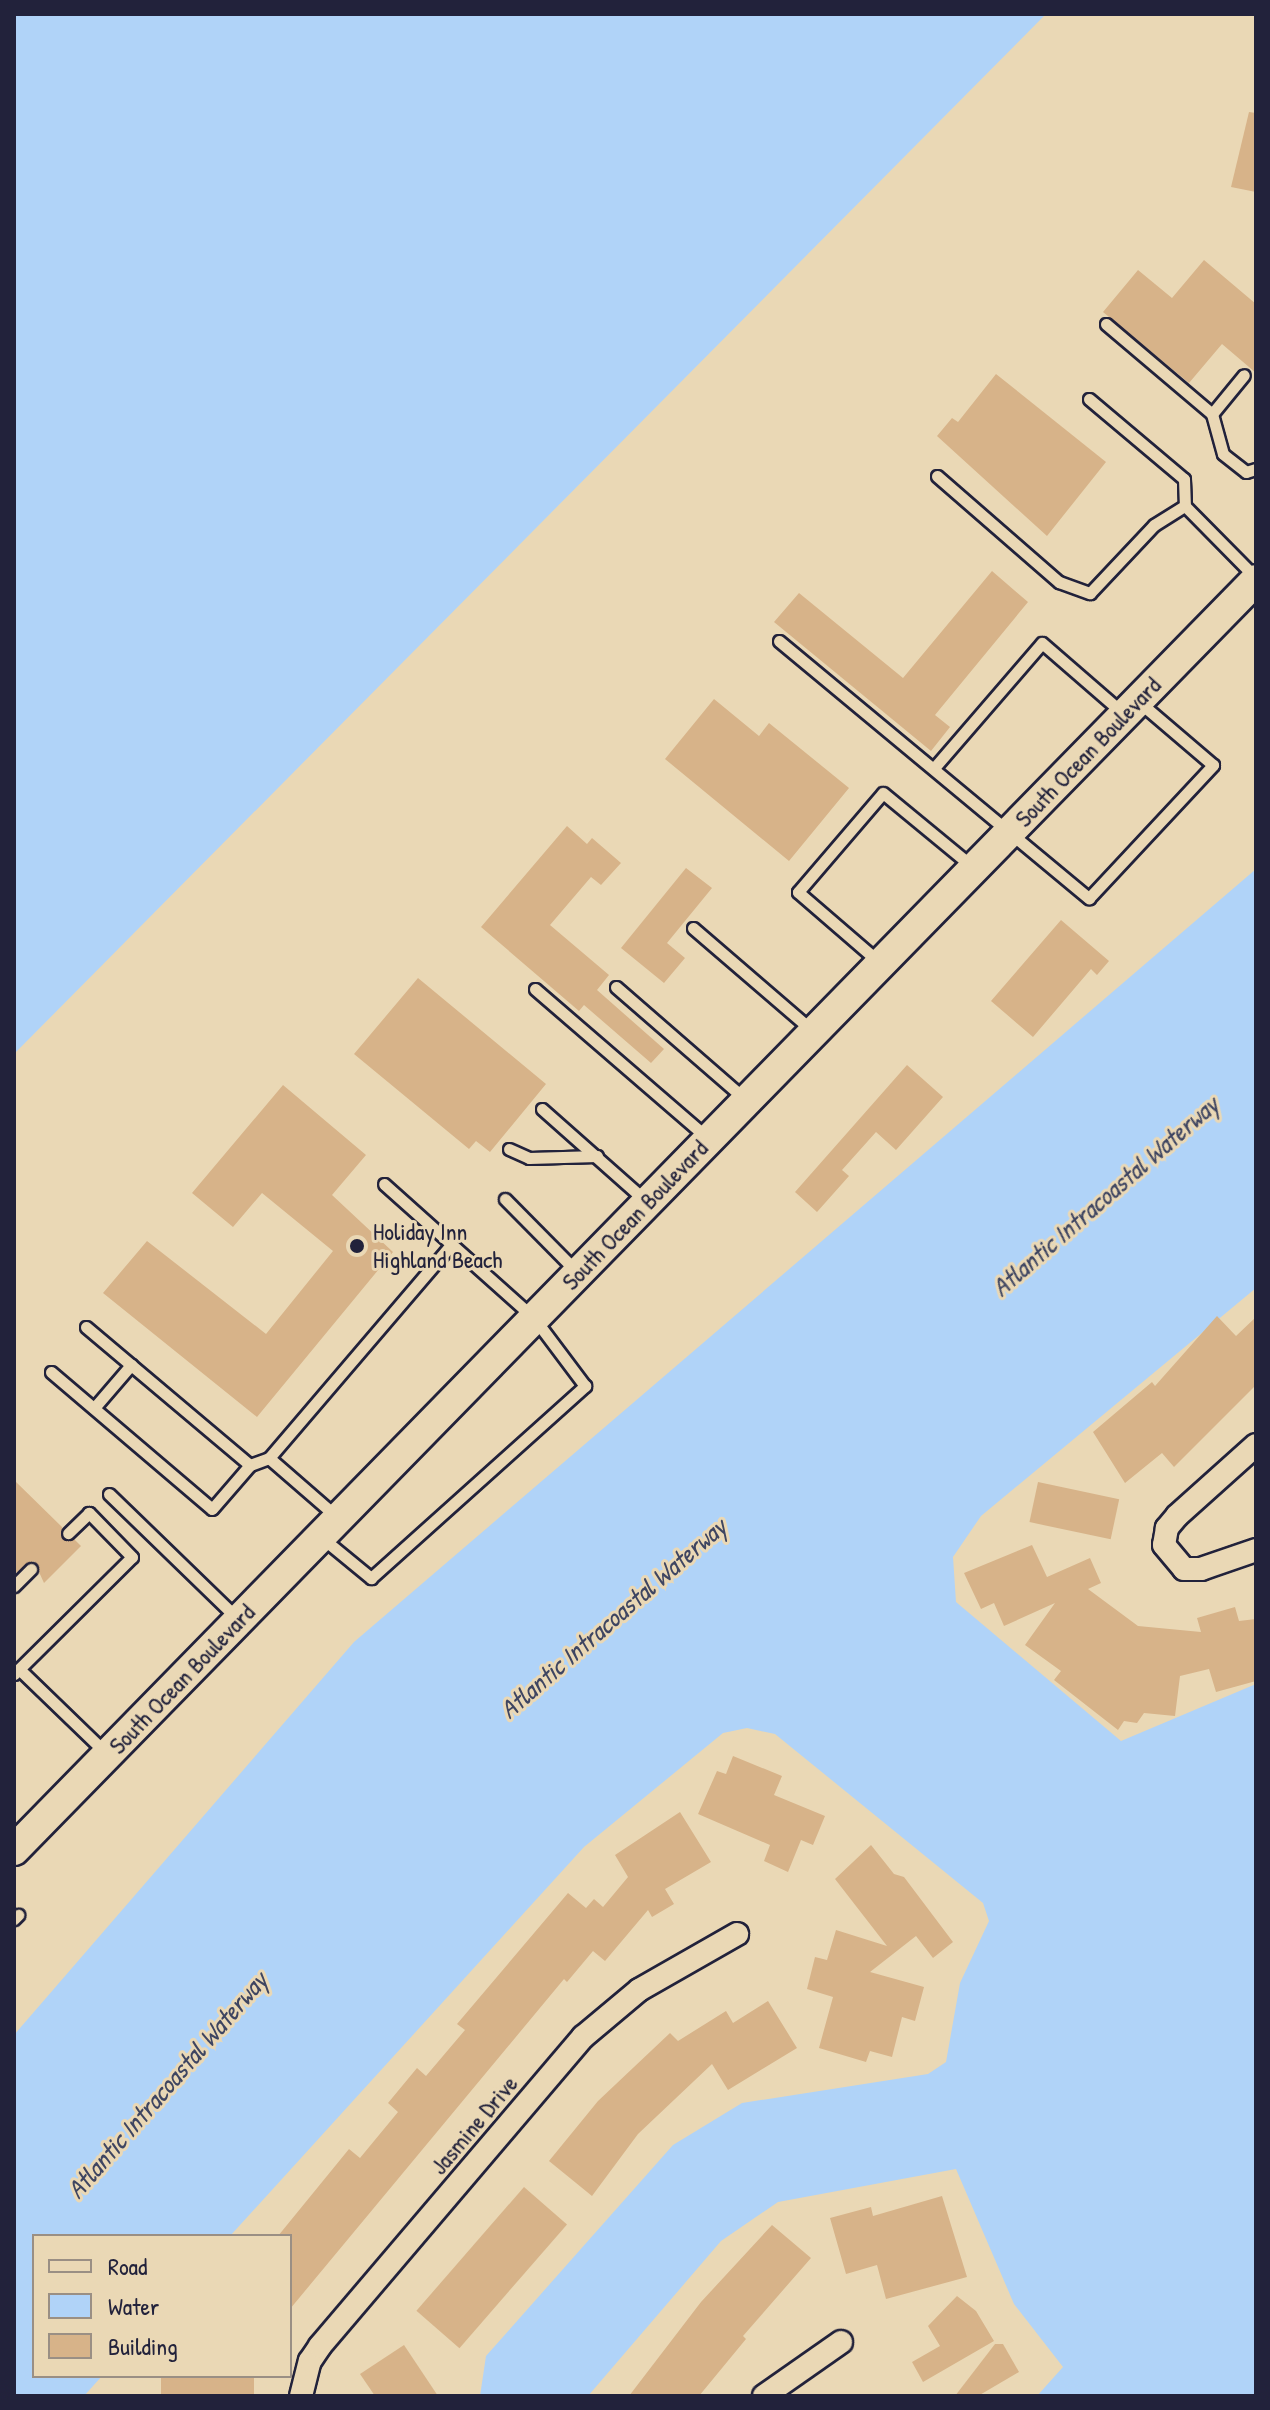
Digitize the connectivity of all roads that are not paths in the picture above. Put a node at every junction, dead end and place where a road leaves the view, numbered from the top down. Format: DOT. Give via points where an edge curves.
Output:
graph roads {
  1 [pos="1106,324"];
  2 [pos="1244,375"];
  3 [pos="1089,399"];
  4 [pos="1212,414"];
  5 [pos="1256,469"];
  6 [pos="937,476"];
  7 [pos="1185,506"];
  8 [pos="1256,579"];
  9 [pos="779,641"];
  10 [pos="1131,708"];
  11 [pos="934,768"];
  12 [pos="1010,831"];
  13 [pos="975,869"];
  14 [pos="693,928"];
  15 [pos="881,964"];
  16 [pos="616,987"];
  17 [pos="535,989"];
  18 [pos="814,1032"];
  19 [pos="747,1101"];
  20 [pos="542,1109"];
  21 [pos="710,1139"];
  22 [pos="509,1149"];
  23 [pos="597,1156"];
  24 [pos="384,1184"];
  25 [pos="505,1199"];
  26 [pos="648,1202"];
  27 [pos="451,1245"];
  28 [pos="579,1273"];
  29 [pos="534,1318"];
  30 [pos="86,1327"];
  31 [pos="131,1365"];
  32 [pos="51,1372"];
  33 [pos="94,1408"];
  34 [pos="1256,1445"];
  35 [pos="269,1458"];
  36 [pos="250,1465"];
  37 [pos="109,1494"];
  38 [pos="330,1528"];
  39 [pos="68,1533"];
  40 [pos="1256,1550"];
  41 [pos="31,1569"];
  42 [pos="14,1586"];
  43 [pos="239,1620"];
  44 [pos="16,1672"];
  45 [pos="107,1755"];
  46 [pos="14,1850"];
  47 [pos="737,1934"];
  48 [pos="841,2342"];
  49 [pos="301,2396"];
  50 [pos="764,2396"];
  1 -- 4 [label="lane"];
  2 -- 4 [label="lane"];
  3 -- 7 [label="lane" via="1184,479"];
  4 -- 5 [label="lane" via="1223,454 1246,472"];
  6 -- 7 [label="lane" via="1059,582 1090,593 1154,525"];
  7 -- 8 [label="lane"];
  8 -- 10 [label="main road, South Ocean Boulevard"];
  9 -- 11 [label="lane"];
  10 -- 11 [label="lane" via="1042,643"];
  10 -- 12 [label="main road, South Ocean Boulevard"];
  10 -- 12 [label="lane" via="1213,765 1089,898"];
  11 -- 12 [label="lane"];
  12 -- 13 [label="main road, South Ocean Boulevard"];
  13 -- 15 [label="main road, South Ocean Boulevard"];
  13 -- 15 [label="lane" via="883,793 798,892"];
  14 -- 18 [label="lane"];
  15 -- 18 [label="main road, South Ocean Boulevard"];
  16 -- 19 [label="lane"];
  17 -- 21 [label="lane"];
  18 -- 19 [label="main road, South Ocean Boulevard"];
  19 -- 21 [label="main road, South Ocean Boulevard"];
  20 -- 23 [label="lane"];
  21 -- 26 [label="main road, South Ocean Boulevard"];
  22 -- 23 [label="lane" via="529,1158"];
  23 -- 26 [label="lane"];
  24 -- 27 [label="lane"];
  25 -- 28 [label="lane"];
  26 -- 28 [label="main road, South Ocean Boulevard"];
  27 -- 29 [label="lane"];
  27 -- 35 [label="lane"];
  28 -- 29 [label="main road, South Ocean Boulevard"];
  29 -- 38 [label="main road, South Ocean Boulevard"];
  29 -- 38 [label="lane" via="585,1386 371,1578"];
  30 -- 31 [label="lane"];
  31 -- 33 [label="lane"];
  31 -- 36 [label="lane"];
  32 -- 33 [label="lane"];
  33 -- 36 [label="lane" via="212,1509"];
  34 -- 40 [label="street" via="1177,1516 1167,1528 1164,1545 1184,1569 1201,1569"];
  35 -- 36 [label="lane"];
  35 -- 38 [label="lane"];
  37 -- 43 [label="lane"];
  38 -- 43 [label="main road, South Ocean Boulevard"];
  39 -- 44 [label="lane" via="89,1513 132,1557"];
  41 -- 42 [label="lane"];
  43 -- 45 [label="main road, South Ocean Boulevard"];
  44 -- 45 [label="lane"];
  45 -- 46 [label="main road, South Ocean Boulevard"];
  47 -- 49 [label="street, Jasmine Drive" via="639,1990 583,2037 320,2346 306,2369"];
  48 -- 50 [label="street"];
}
